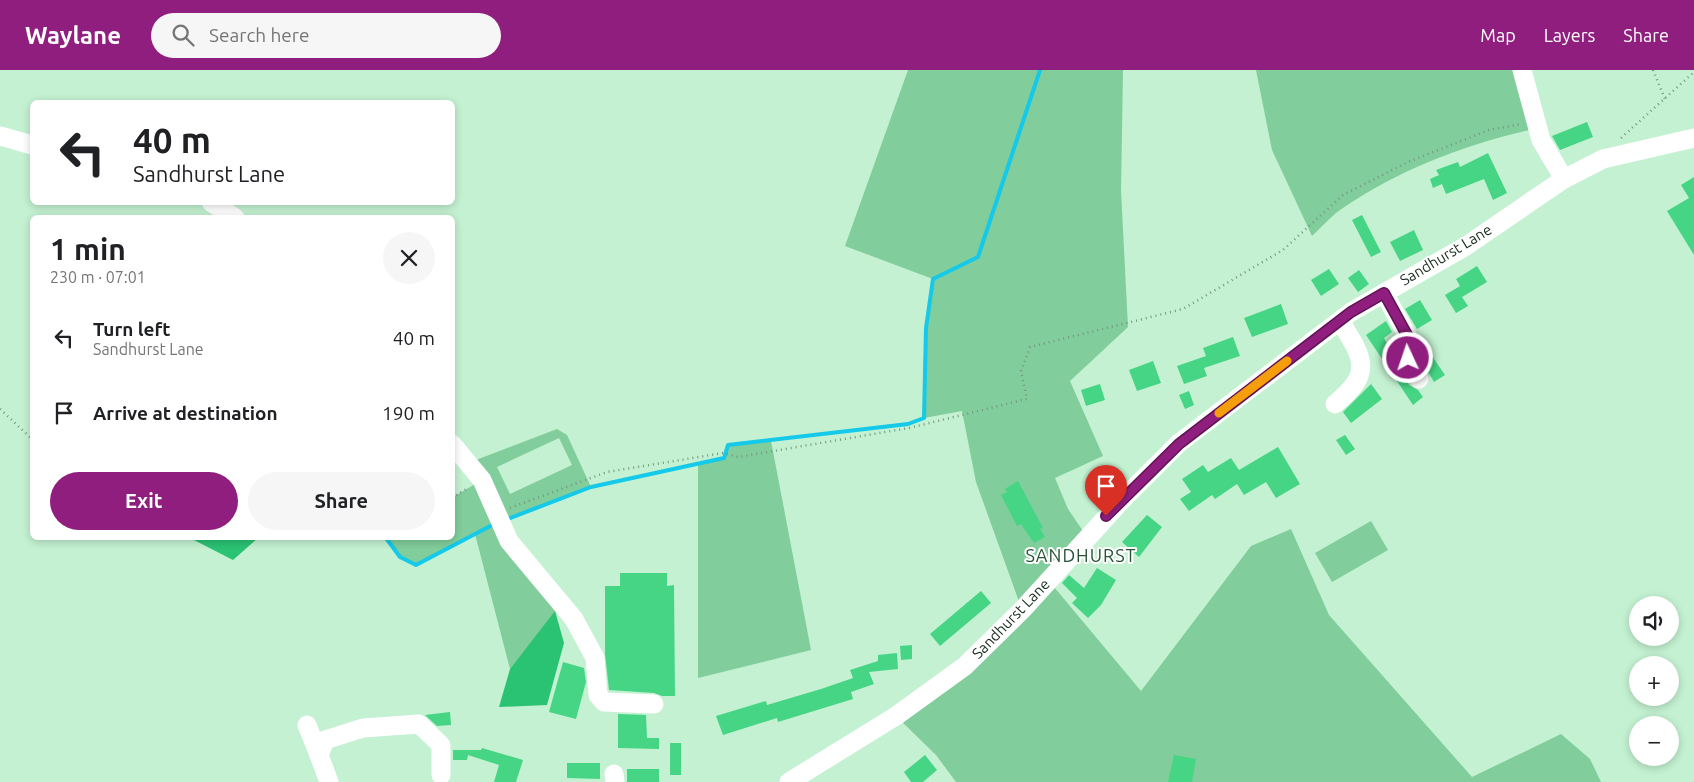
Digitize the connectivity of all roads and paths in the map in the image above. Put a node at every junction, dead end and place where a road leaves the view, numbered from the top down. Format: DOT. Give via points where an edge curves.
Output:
graph roads {
  1 [pos="1522,70"];
  2 [pos="1653,70"];
  3 [pos="1694,72"];
  4 [pos="1665,98"];
  5 [pos="1536,122"];
  6 [pos="0,136"];
  7 [pos="1694,138"];
  8 [pos="1618,141"];
  9 [pos="30,144"];
  10 [pos="1564,179"];
  11 [pos="216,205"];
  12 [pos="230,215"];
  13 [pos="1384,293"];
  14 [pos="1340,321"];
  15 [pos="1419,379"];
  16 [pos="1335,404"];
  17 [pos="0,409"];
  18 [pos="30,437"];
  19 [pos="455,448"];
  20 [pos="482,480"];
  21 [pos="455,496"];
  22 [pos="498,513"];
  23 [pos="654,704"];
  24 [pos="307,725"];
  25 [pos="319,755"];
  26 [pos="441,775"];
  27 [pos="329,782"];
  28 [pos="788,782"];
  1 -- 5 [label="street"];
  2 -- 4 [label="path"];
  3 -- 4 [label="path"];
  4 -- 8 [label="path"];
  5 -- 10 [label="street" via="1541,140"];
  5 -- 22 [label="path" via="1488,130 1408,162 1343,195 1283,250 1183,309 1030,347 1021,371 1027,399 909,428 738,457 723,453 607,472"];
  6 -- 9 [label="street"];
  7 -- 10 [label="street, Sandhurst Lane" via="1603,159"];
  10 -- 13 [label="street, Sandhurst Lane" via="1466,246"];
  11 -- 12 [label="street"];
  13 -- 14 [label="street, Sandhurst Lane"];
  13 -- 15 [label="street" via="1407,335 1408,358"];
  14 -- 16 [label="street" via="1359,350 1361,362 1359,380"];
  14 -- 28 [label="street, Sandhurst Lane" via="1179,444 965,666 896,716"];
  17 -- 18 [label="path"];
  19 -- 20 [label="street"];
  20 -- 21 [label="path"];
  20 -- 22 [label="street"];
  22 -- 23 [label="street" via="509,541 574,618 596,658 598,695 604,702"];
  24 -- 25 [label="street"];
  25 -- 26 [label="street" via="325,740 363,728 419,724 441,745"];
  25 -- 27 [label="street"];
}
